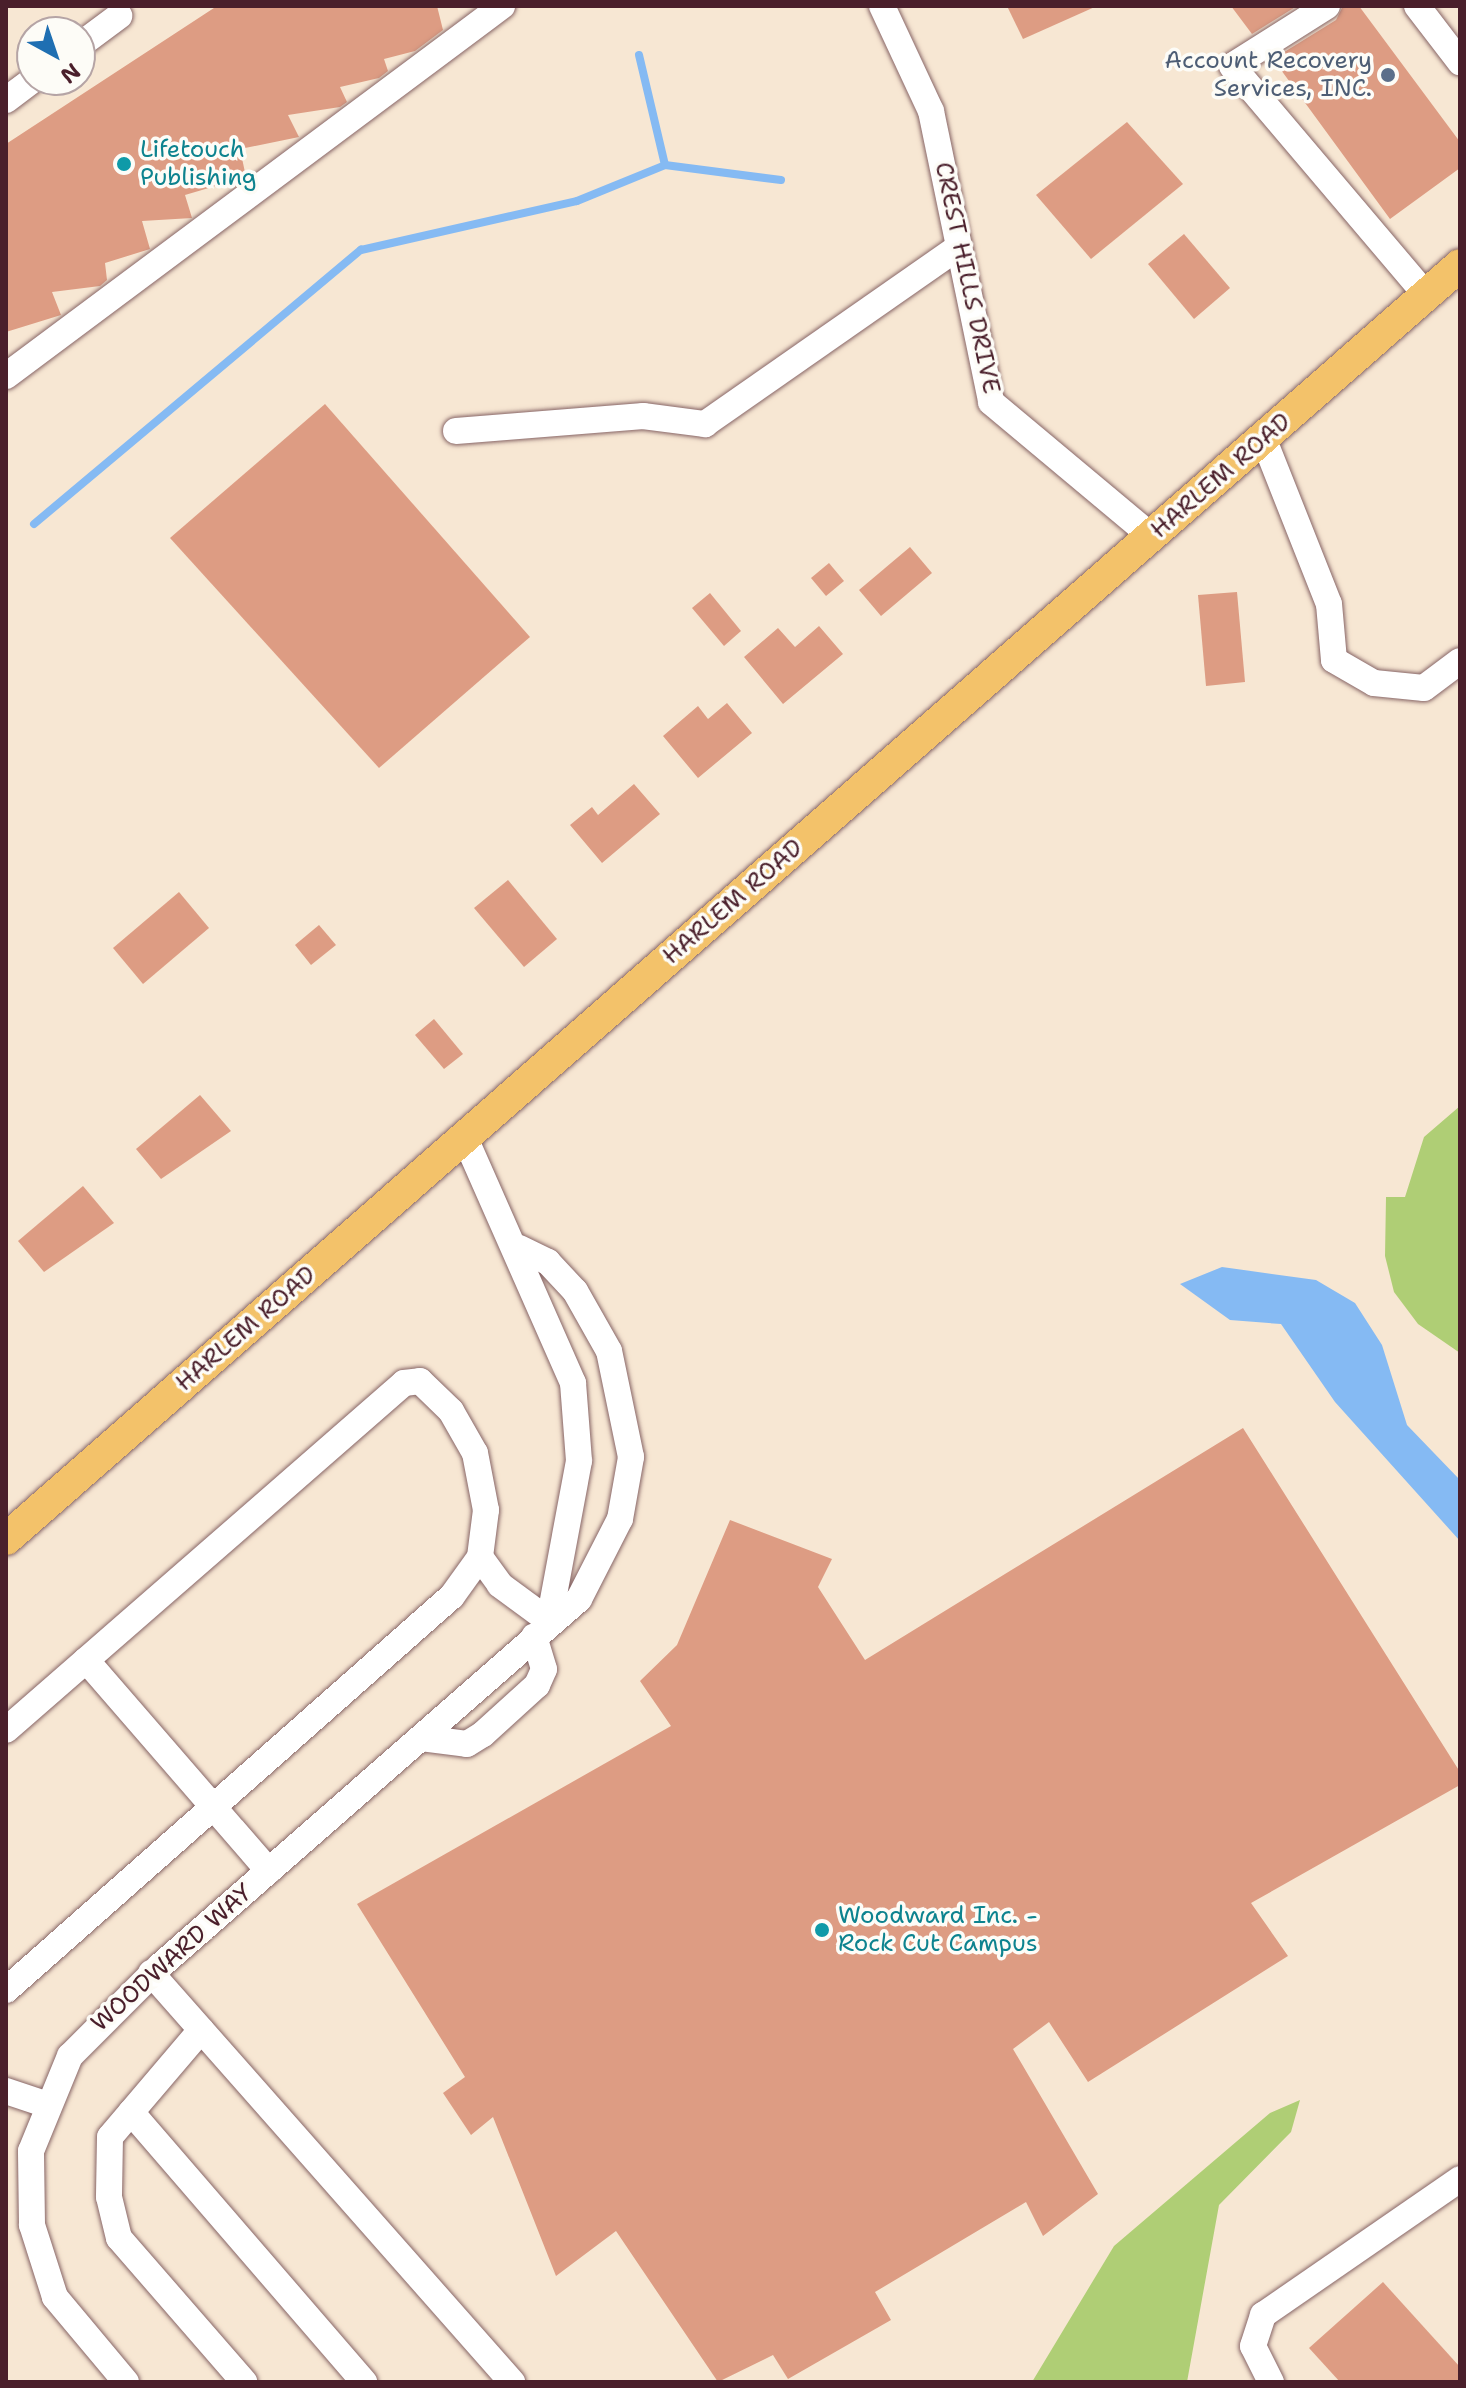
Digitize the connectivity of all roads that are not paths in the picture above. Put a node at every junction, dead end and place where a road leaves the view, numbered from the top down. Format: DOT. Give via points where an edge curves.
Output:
graph roads {
  1 [pos="502,6"];
  2 [pos="882,6"];
  3 [pos="1327,6"];
  4 [pos="1413,8"];
  5 [pos="121,9"];
  6 [pos="96,32"];
  7 [pos="1460,62"];
  8 [pos="959,247"];
  9 [pos="1460,265"];
  10 [pos="1426,295"];
  11 [pos="6,376"];
  12 [pos="456,431"];
  13 [pos="1264,440"];
  14 [pos="1151,536"];
  15 [pos="1460,661"];
  16 [pos="465,1138"];
  17 [pos="519,1248"];
  18 [pos="6,1539"];
  19 [pos="480,1557"];
  20 [pos="542,1629"];
  21 [pos="86,1660"];
  22 [pos="6,1730"];
  23 [pos="421,1738"];
  24 [pos="212,1806"];
  25 [pos="269,1871"];
  26 [pos="151,1973"];
  27 [pos="6,1990"];
  28 [pos="201,2030"];
  29 [pos="6,2091"];
  30 [pos="45,2104"];
  31 [pos="131,2112"];
  32 [pos="1460,2179"];
  33 [pos="126,2382"];
  34 [pos="244,2382"];
  35 [pos="364,2382"];
  36 [pos="512,2382"];
  37 [pos="1271,2382"];
  1 -- 11 [label="street"];
  2 -- 8 [label="street, CREST HILLS DRIVE" via="931,111"];
  3 -- 10 [label="street" via="1232,66"];
  4 -- 7 [label="street"];
  5 -- 6 [label="street"];
  8 -- 12 [label="street" via="705,424 643,416"];
  8 -- 14 [label="street, CREST HILLS DRIVE" via="991,402"];
  9 -- 10 [label="main road, HARLEM ROAD"];
  10 -- 13 [label="main road, HARLEM ROAD"];
  13 -- 14 [label="main road, HARLEM ROAD"];
  13 -- 15 [label="street" via="1329,604 1334,660 1374,683 1424,688"];
  14 -- 16 [label="main road, HARLEM ROAD"];
  16 -- 17 [label="street"];
  16 -- 18 [label="main road, HARLEM ROAD"];
  17 -- 20 [label="street" via="565,1357 579,1421 576,1498"];
  17 -- 20 [label="street, WOODWARD WAY" via="548,1262 583,1303 609,1351 629,1426 620,1519 579,1599"];
  19 -- 20 [label="street"];
  19 -- 21 [label="street" via="486,1510 475,1453 451,1411 420,1381 404,1383"];
  19 -- 24 [label="street" via="452,1596"];
  20 -- 23 [label="street, WOODWARD WAY"];
  20 -- 23 [label="street" via="544,1669 537,1685 483,1734 467,1744"];
  21 -- 22 [label="street"];
  21 -- 24 [label="street"];
  23 -- 25 [label="street, WOODWARD WAY"];
  24 -- 25 [label="street"];
  24 -- 27 [label="street"];
  25 -- 26 [label="street, WOODWARD WAY"];
  26 -- 28 [label="street"];
  26 -- 30 [label="street, WOODWARD WAY" via="70,2056"];
  28 -- 31 [label="street"];
  28 -- 36 [label="street"];
  29 -- 30 [label="street"];
  30 -- 33 [label="street, WOODWARD WAY" via="28,2188 40,2256 70,2322"];
  31 -- 34 [label="street" via="110,2137 109,2197 119,2238"];
  31 -- 35 [label="street"];
  32 -- 37 [label="street" via="1263,2315 1253,2346"];
}
